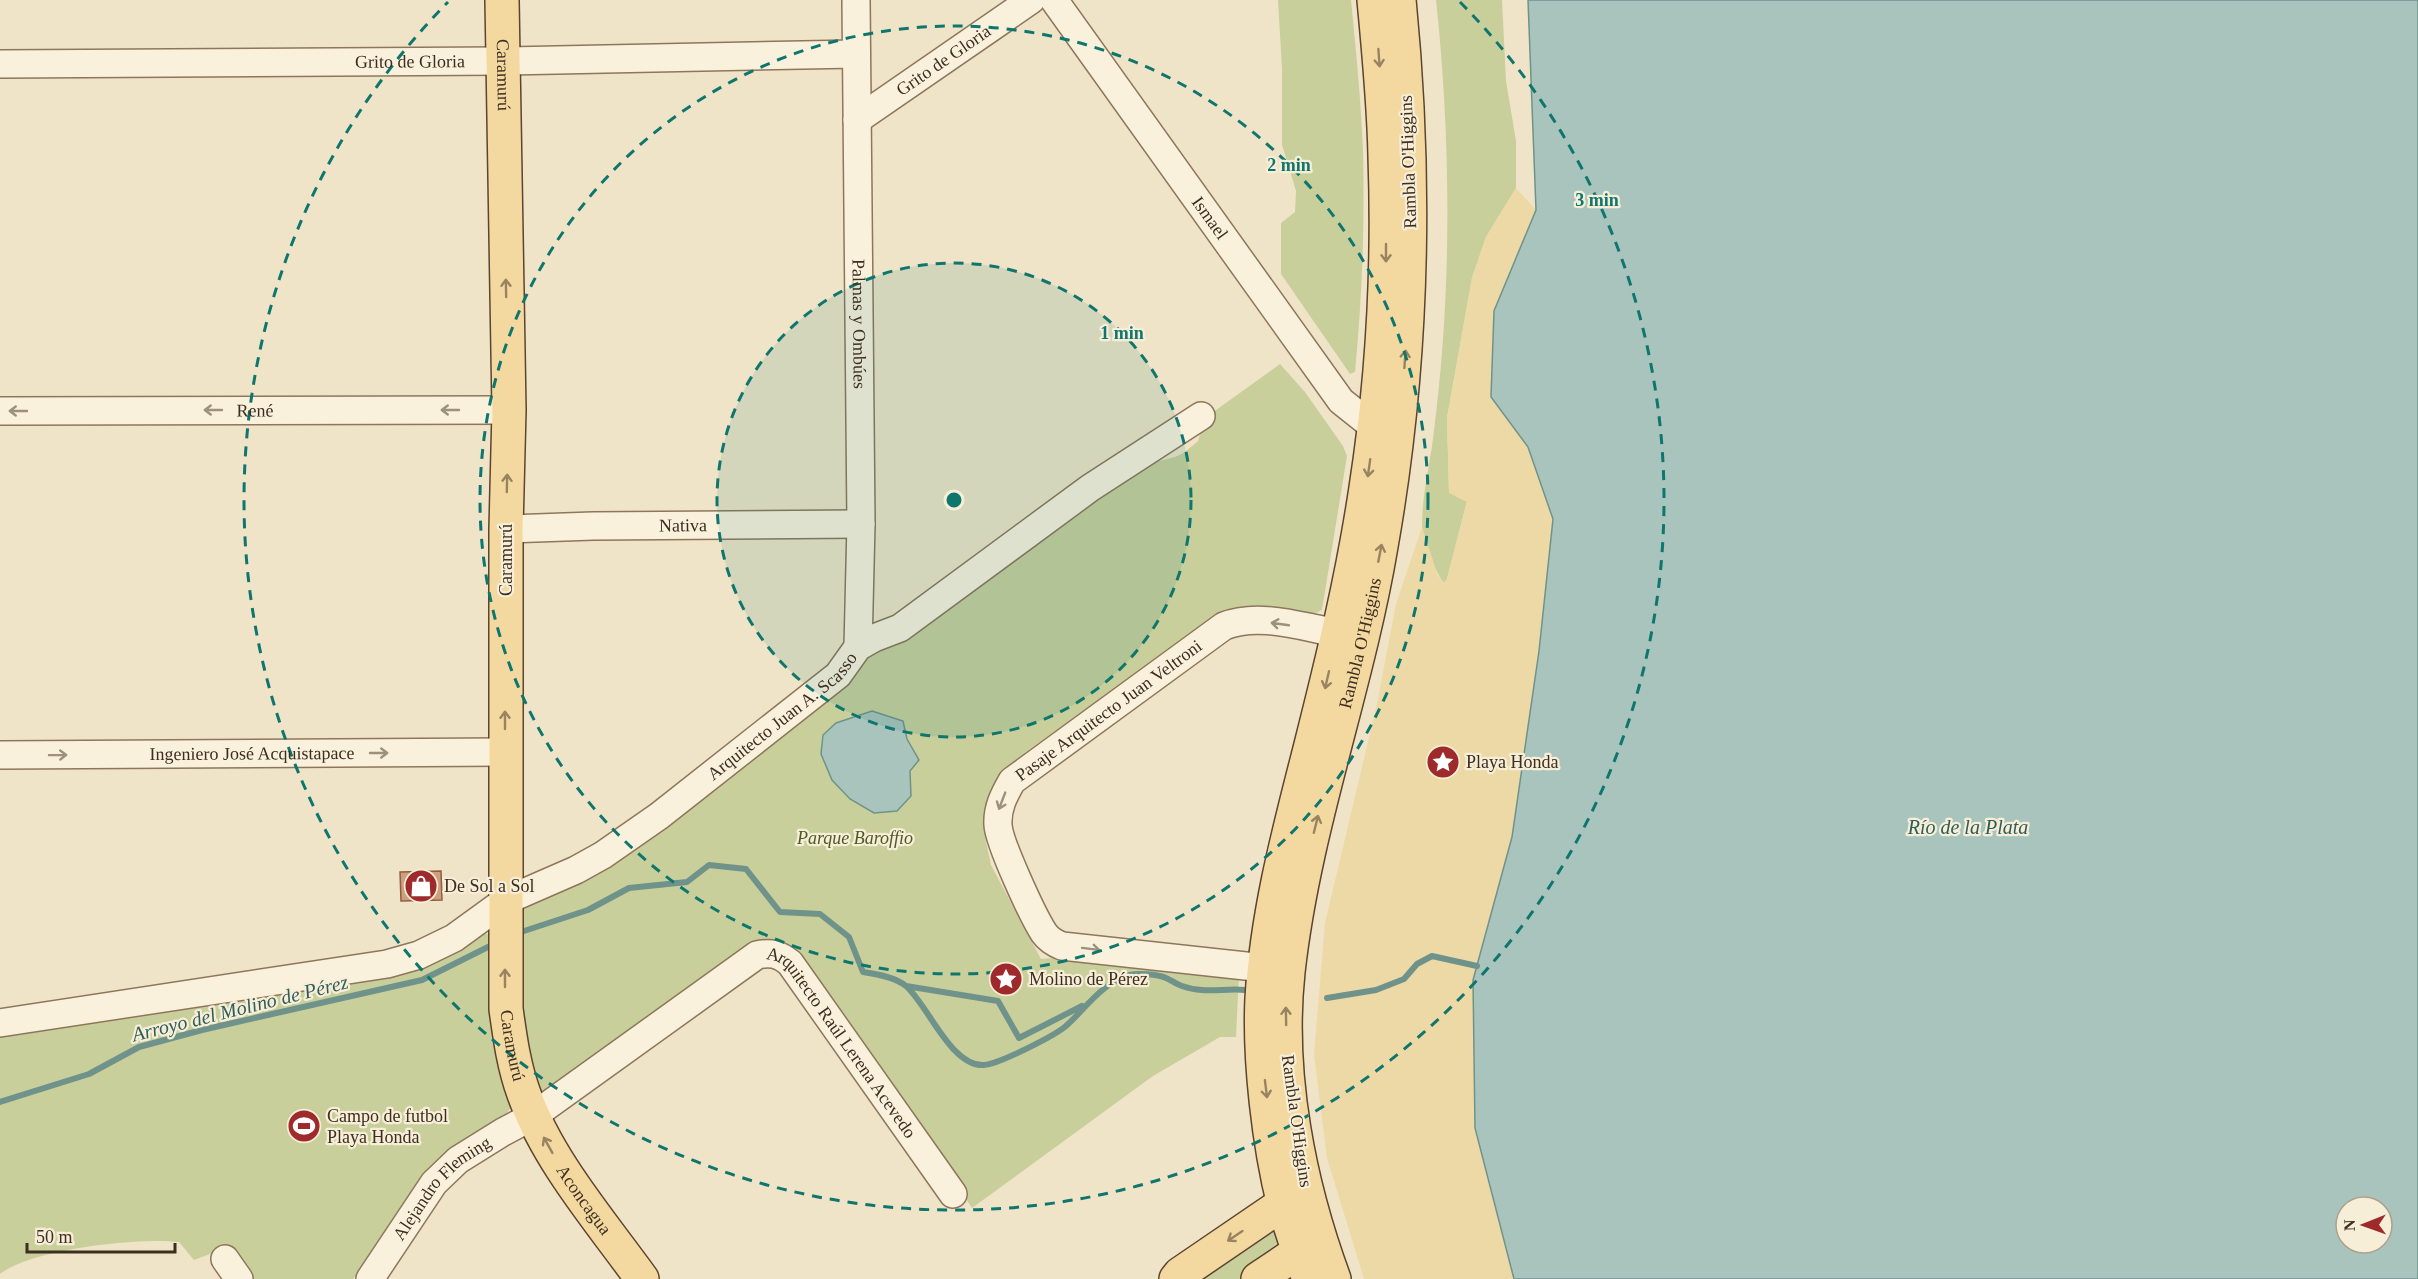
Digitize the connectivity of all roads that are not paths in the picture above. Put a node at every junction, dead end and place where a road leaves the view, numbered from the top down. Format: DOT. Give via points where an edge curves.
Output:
graph roads {
  1 [pos="502,0"];
  2 [pos="856,0"];
  3 [pos="1031,0"];
  4 [pos="1054,0"];
  5 [pos="1374,0"];
  6 [pos="1399,0"];
  7 [pos="856,54"];
  8 [pos="502,61"];
  9 [pos="0,64"];
  10 [pos="857,120"];
  11 [pos="508,410"];
  12 [pos="0,411"];
  13 [pos="1201,416"];
  14 [pos="1374,428"];
  15 [pos="861,524"];
  16 [pos="506,529"];
  17 [pos="1338,633"];
  18 [pos="858,647"];
  19 [pos="505,752"];
  20 [pos="0,755"];
  21 [pos="505,901"];
  22 [pos="1264,968"];
  23 [pos="0,1023"];
  24 [pos="533,1116"];
  25 [pos="953,1194"];
  26 [pos="1284,1203"];
  27 [pos="1309,1256"];
  28 [pos="370,1279"];
  29 [pos="642,1279"];
  30 [pos="1176,1279"];
  31 [pos="1257,1279"];
  32 [pos="1334,1279"];
  1 -- 8 [label="main road, Caramurú"];
  2 -- 7 [label="street, Palmas y Ombúes"];
  3 -- 10 [label="street, Grito de Gloria"];
  4 -- 14 [label="street, Ismael" via="1341,401"];
  5 -- 14 [label="main road, Rambla O'Higgins, one-way" via="1386,218 1382,348"];
  27 -- 6 [label="main road, Rambla O'Higgins, one-way" via="1308,1198 1288,1064 1288,974 1308,855 1381,549 1398,429 1411,218"];
  7 -- 8 [label="street, Grito de Gloria"];
  7 -- 10 [label="street, Palmas y Ombúes"];
  8 -- 9 [label="street, Grito de Gloria"];
  11 -- 8 [label="main road, Caramurú, one-way"];
  10 -- 15 [label="street, Palmas y Ombúes"];
  11 -- 12 [label="street, René, one-way"];
  16 -- 11 [label="main road, Caramurú, one-way"];
  13 -- 18 [label="street, Arquitecto Juan A. Scasso" via="1090,488 900,628"];
  14 -- 17 [label="main road, Rambla O'Higgins, one-way" via="1360,527"];
  15 -- 16 [label="street, Nativa"];
  15 -- 18 [label="street, Palmas y Ombúes"];
  19 -- 16 [label="main road, Caramurú, one-way"];
  17 -- 22 [label="main road, Rambla O'Higgins, one-way" via="1283,853"];
  17 -- 22 [label="street, Pasaje Arquitecto Juan Veltroni, one-way" via="1253,620 1224,627 1012,781 998,813 998,828 1011,862 1044,933 1053,943"];
  18 -- 21 [label="street, Arquitecto Juan A. Scasso" via="838,675 627,839 576,870"];
  20 -- 19 [label="street, Ingeniero José Acquistapace, one-way"];
  19 -- 21 [label="main road, Caramurú"];
  21 -- 23 [label="street, Arquitecto Juan A. Scasso" via="454,938 387,964"];
  24 -- 21 [label="main road, Caramurú, one-way" via="515,1065 506,1010"];
  22 -- 26 [label="main road, Rambla O'Higgins, one-way" via="1263,1065"];
  24 -- 25 [label="street, Arquitecto Raúl Lerena Acevedo" via="758,955 777,954 790,963"];
  24 -- 28 [label="street, Alejandro Fleming" via="458,1160 434,1182"];
  29 -- 24 [label="main road, Aconcagua, one-way" via="549,1148"];
  26 -- 27 [label="main road, Rambla O'Higgins"];
  26 -- 30 [label="main road, one-way"];
  27 -- 31 [label="main road"];
  27 -- 32 [label="main road, Rambla O'Higgins"];
}
